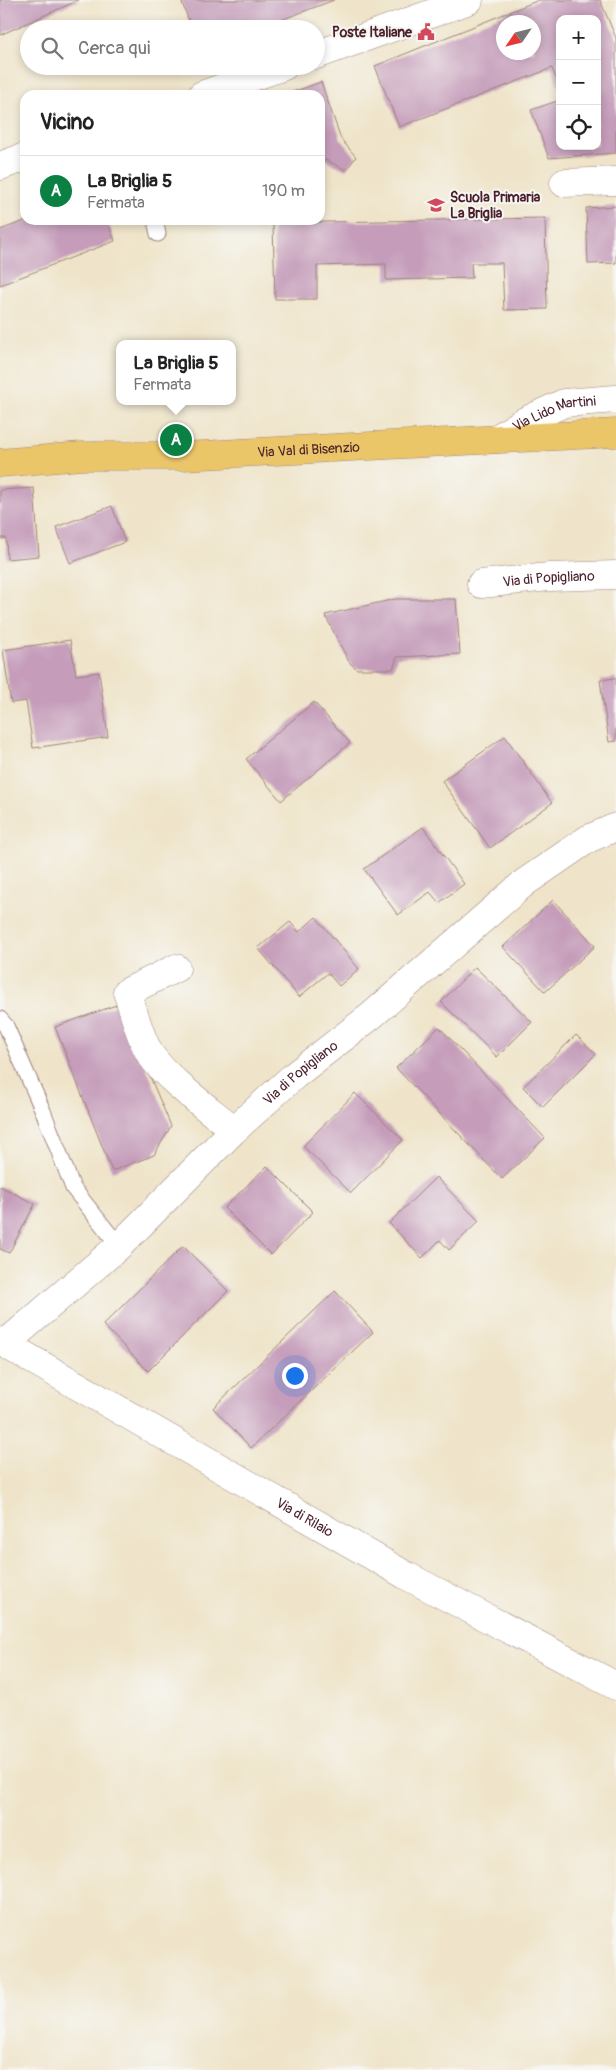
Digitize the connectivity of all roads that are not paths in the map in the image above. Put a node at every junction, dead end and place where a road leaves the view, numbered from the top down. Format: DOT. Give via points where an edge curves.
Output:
graph roads {
  1 [pos="469,0"];
  2 [pos="325,52"];
  3 [pos="259,75"];
  4 [pos="216,90"];
  5 [pos="20,159"];
  6 [pos="0,166"];
  7 [pos="616,182"];
  8 [pos="564,183"];
  9 [pos="616,399"];
  10 [pos="616,433"];
  11 [pos="496,439"];
  12 [pos="0,463"];
  13 [pos="616,575"];
  14 [pos="481,584"];
  15 [pos="616,827"];
  16 [pos="176,968"];
  17 [pos="0,1019"];
  18 [pos="234,1130"];
  19 [pos="120,1246"];
  20 [pos="3,1342"];
  21 [pos="616,1686"];
  1 -- 2 [label="street"];
  3 -- 4 [label="street"];
  5 -- 6 [label="street"];
  7 -- 8 [label="street"];
  9 -- 11 [label="street, Via Lido Martini" via="564,403"];
  10 -- 11 [label="main road, Via Val di Bisenzio"];
  11 -- 12 [label="main road, Via Val di Bisenzio" via="184,456 82,456"];
  13 -- 14 [label="street, Via di Popigliano"];
  15 -- 18 [label="street, Via di Popigliano" via="579,844 524,883"];
  16 -- 18 [label="street" via="127,992 140,1029 159,1067"];
  17 -- 19 [label="lane" via="43,1111 72,1188"];
  18 -- 19 [label="street, Via di Popigliano"];
  19 -- 20 [label="street, Via di Popigliano"];
  20 -- 21 [label="street, Via di Rilaio" via="407,1576"];
}
